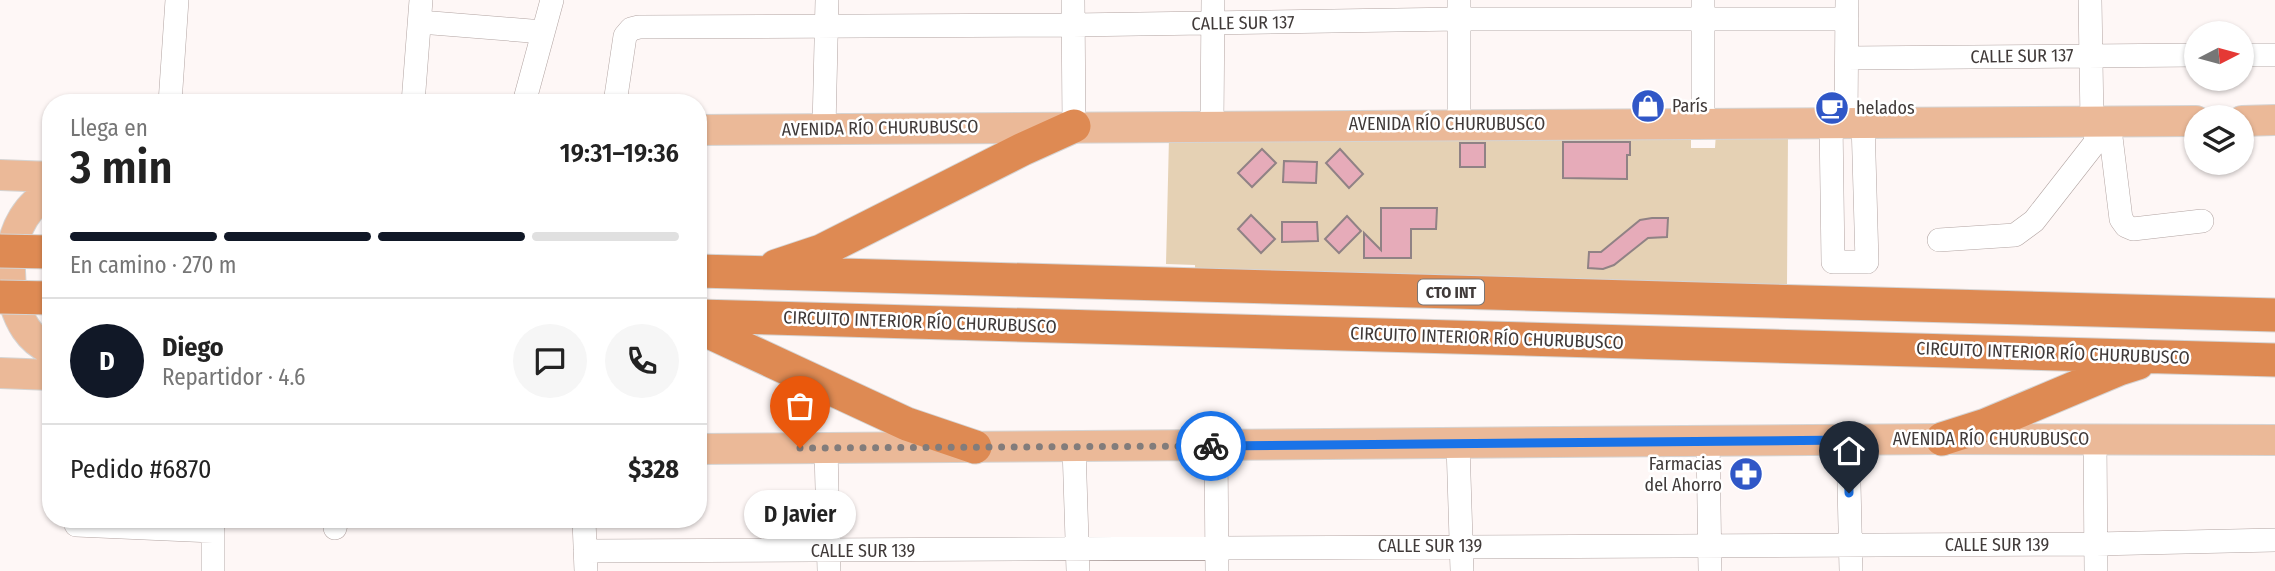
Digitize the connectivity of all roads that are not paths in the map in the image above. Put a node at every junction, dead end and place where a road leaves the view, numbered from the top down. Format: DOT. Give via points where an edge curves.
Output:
graph roads {
  1 [pos="177,0"];
  2 [pos="552,0"];
  3 [pos="827,0"];
  4 [pos="1073,0"];
  5 [pos="1213,0"];
  6 [pos="2090,0"];
  7 [pos="1459,9"];
  8 [pos="1703,10"];
  9 [pos="1847,10"];
  10 [pos="421,11"];
  11 [pos="1213,23"];
  12 [pos="1073,25"];
  13 [pos="827,26"];
  14 [pos="543,32"];
  15 [pos="2091,55"];
  16 [pos="2184,55"];
  17 [pos="2254,55"];
  18 [pos="2275,55"];
  19 [pos="1847,58"];
  20 [pos="171,94"];
  21 [pos="414,94"];
  22 [pos="526,94"];
  23 [pos="616,94"];
  24 [pos="2275,120"];
  25 [pos="1847,121"];
  26 [pos="2100,121"];
  27 [pos="2184,121"];
  28 [pos="2254,121"];
  29 [pos="1703,122"];
  30 [pos="1459,124"];
  31 [pos="1212,125"];
  32 [pos="1074,126"];
  33 [pos="824,128"];
  34 [pos="707,130"];
  35 [pos="0,175"];
  36 [pos="42,177"];
  37 [pos="42,199"];
  38 [pos="2202,221"];
  39 [pos="1939,240"];
  40 [pos="0,251"];
  41 [pos="42,252"];
  42 [pos="707,271"];
  43 [pos="752,273"];
  44 [pos="0,297"];
  45 [pos="42,298"];
  46 [pos="2275,315"];
  47 [pos="707,316"];
  48 [pos="707,331"];
  49 [pos="42,345"];
  50 [pos="2163,356"];
  51 [pos="2275,360"];
  52 [pos="0,373"];
  53 [pos="42,375"];
  54 [pos="1942,439"];
  55 [pos="2095,439"];
  56 [pos="2275,439"];
  57 [pos="1848,440"];
  58 [pos="1708,441"];
  59 [pos="1458,444"];
  60 [pos="1216,446"];
  61 [pos="975,447"];
  62 [pos="1074,447"];
  63 [pos="826,448"];
  64 [pos="707,449"];
  65 [pos="194,528"];
  66 [pos="584,528"];
  67 [pos="2275,540"];
  68 [pos="2096,544"];
  69 [pos="1710,545"];
  70 [pos="1851,545"];
  71 [pos="1461,546"];
  72 [pos="1217,548"];
  73 [pos="1078,560"];
  74 [pos="586,561"];
  75 [pos="829,561"];
  76 [pos="213,571"];
  77 [pos="1217,571"];
  78 [pos="1462,571"];
  79 [pos="1710,571"];
  80 [pos="1851,571"];
  81 [pos="2096,571"];
  1 -- 20 [label="street"];
  2 -- 14 [label="street"];
  3 -- 13 [label="street"];
  4 -- 12 [label="street"];
  5 -- 11 [label="street"];
  6 -- 15 [label="street"];
  7 -- 8 [label="street, CALLE SUR 137"];
  7 -- 11 [label="street, CALLE SUR 137"];
  7 -- 30 [label="street"];
  8 -- 9 [label="street, CALLE SUR 137"];
  8 -- 29 [label="street"];
  9 -- 19 [label="street"];
  10 -- 14 [label="street"];
  10 -- 21 [label="street"];
  11 -- 12 [label="street, CALLE SUR 137"];
  11 -- 31 [label="street"];
  12 -- 13 [label="street, CALLE SUR 137"];
  12 -- 32 [label="street"];
  13 -- 23 [label="street, CALLE SUR 137" via="631,29 625,36"];
  13 -- 33 [label="street"];
  14 -- 22 [label="street"];
  15 -- 16 [label="street, CALLE SUR 137"];
  15 -- 19 [label="street, CALLE SUR 137"];
  15 -- 26 [label="street"];
  17 -- 18 [label="street"];
  19 -- 25 [label="street"];
  24 -- 28 [label="main road"];
  25 -- 25 [label="street" via="1867,262 1833,262"];
  25 -- 26 [label="main road, AVENIDA RÍO CHURUBUSCO"];
  25 -- 29 [label="main road, AVENIDA RÍO CHURUBUSCO"];
  26 -- 27 [label="main road, AVENIDA RÍO CHURUBUSCO"];
  26 -- 38 [label="street" via="2126,226"];
  26 -- 39 [label="street" via="2095,142 2024,230 2015,235"];
  29 -- 30 [label="main road, AVENIDA RÍO CHURUBUSCO"];
  30 -- 31 [label="main road, AVENIDA RÍO CHURUBUSCO"];
  31 -- 32 [label="main road, AVENIDA RÍO CHURUBUSCO"];
  32 -- 33 [label="main road, AVENIDA RÍO CHURUBUSCO"];
  32 -- 43 [label="highway" via="821,251"];
  33 -- 34 [label="main road, AVENIDA RÍO CHURUBUSCO"];
  35 -- 36 [label="main road"];
  37 -- 49 [label="main road" via="22,216 10,270 17,312 26,330"];
  40 -- 41 [label="highway, bridge"];
  42 -- 43 [label="highway, CTO INT"];
  43 -- 46 [label="highway, CTO INT"];
  44 -- 45 [label="highway, bridge"];
  47 -- 50 [label="highway, CIRCUITO INTERIOR RÍO CHURUBUSCO"];
  48 -- 61 [label="highway" via="907,424"];
  50 -- 51 [label="highway, CIRCUITO INTERIOR RÍO CHURUBUSCO"];
  50 -- 54 [label="highway"];
  52 -- 53 [label="main road"];
  54 -- 55 [label="main road, AVENIDA RÍO CHURUBUSCO"];
  54 -- 57 [label="main road, AVENIDA RÍO CHURUBUSCO"];
  55 -- 56 [label="main road, AVENIDA RÍO CHURUBUSCO"];
  55 -- 68 [label="street"];
  57 -- 58 [label="main road, AVENIDA RÍO CHURUBUSCO"];
  57 -- 70 [label="street"];
  58 -- 59 [label="main road, AVENIDA RÍO CHURUBUSCO"];
  58 -- 69 [label="street"];
  59 -- 60 [label="main road, AVENIDA RÍO CHURUBUSCO"];
  59 -- 71 [label="street"];
  60 -- 62 [label="main road, AVENIDA RÍO CHURUBUSCO"];
  60 -- 72 [label="street"];
  61 -- 62 [label="main road, AVENIDA RÍO CHURUBUSCO"];
  61 -- 63 [label="main road, AVENIDA RÍO CHURUBUSCO"];
  62 -- 73 [label="street"];
  63 -- 64 [label="main road, AVENIDA RÍO CHURUBUSCO"];
  63 -- 75 [label="street"];
  65 -- 76 [label="street" via="214,531"];
  66 -- 74 [label="street"];
  67 -- 68 [label="street, CALLE SUR 139"];
  68 -- 70 [label="street, CALLE SUR 139"];
  68 -- 81 [label="street"];
  69 -- 70 [label="street, CALLE SUR 139"];
  69 -- 71 [label="street, CALLE SUR 139"];
  69 -- 79 [label="street"];
  70 -- 80 [label="street"];
  71 -- 72 [label="street, CALLE SUR 139"];
  71 -- 78 [label="street"];
  72 -- 73 [label="street, CALLE SUR 139"];
  72 -- 77 [label="street"];
  73 -- 75 [label="street, CALLE SUR 139"];
  74 -- 75 [label="street, CALLE SUR 139"];
}
